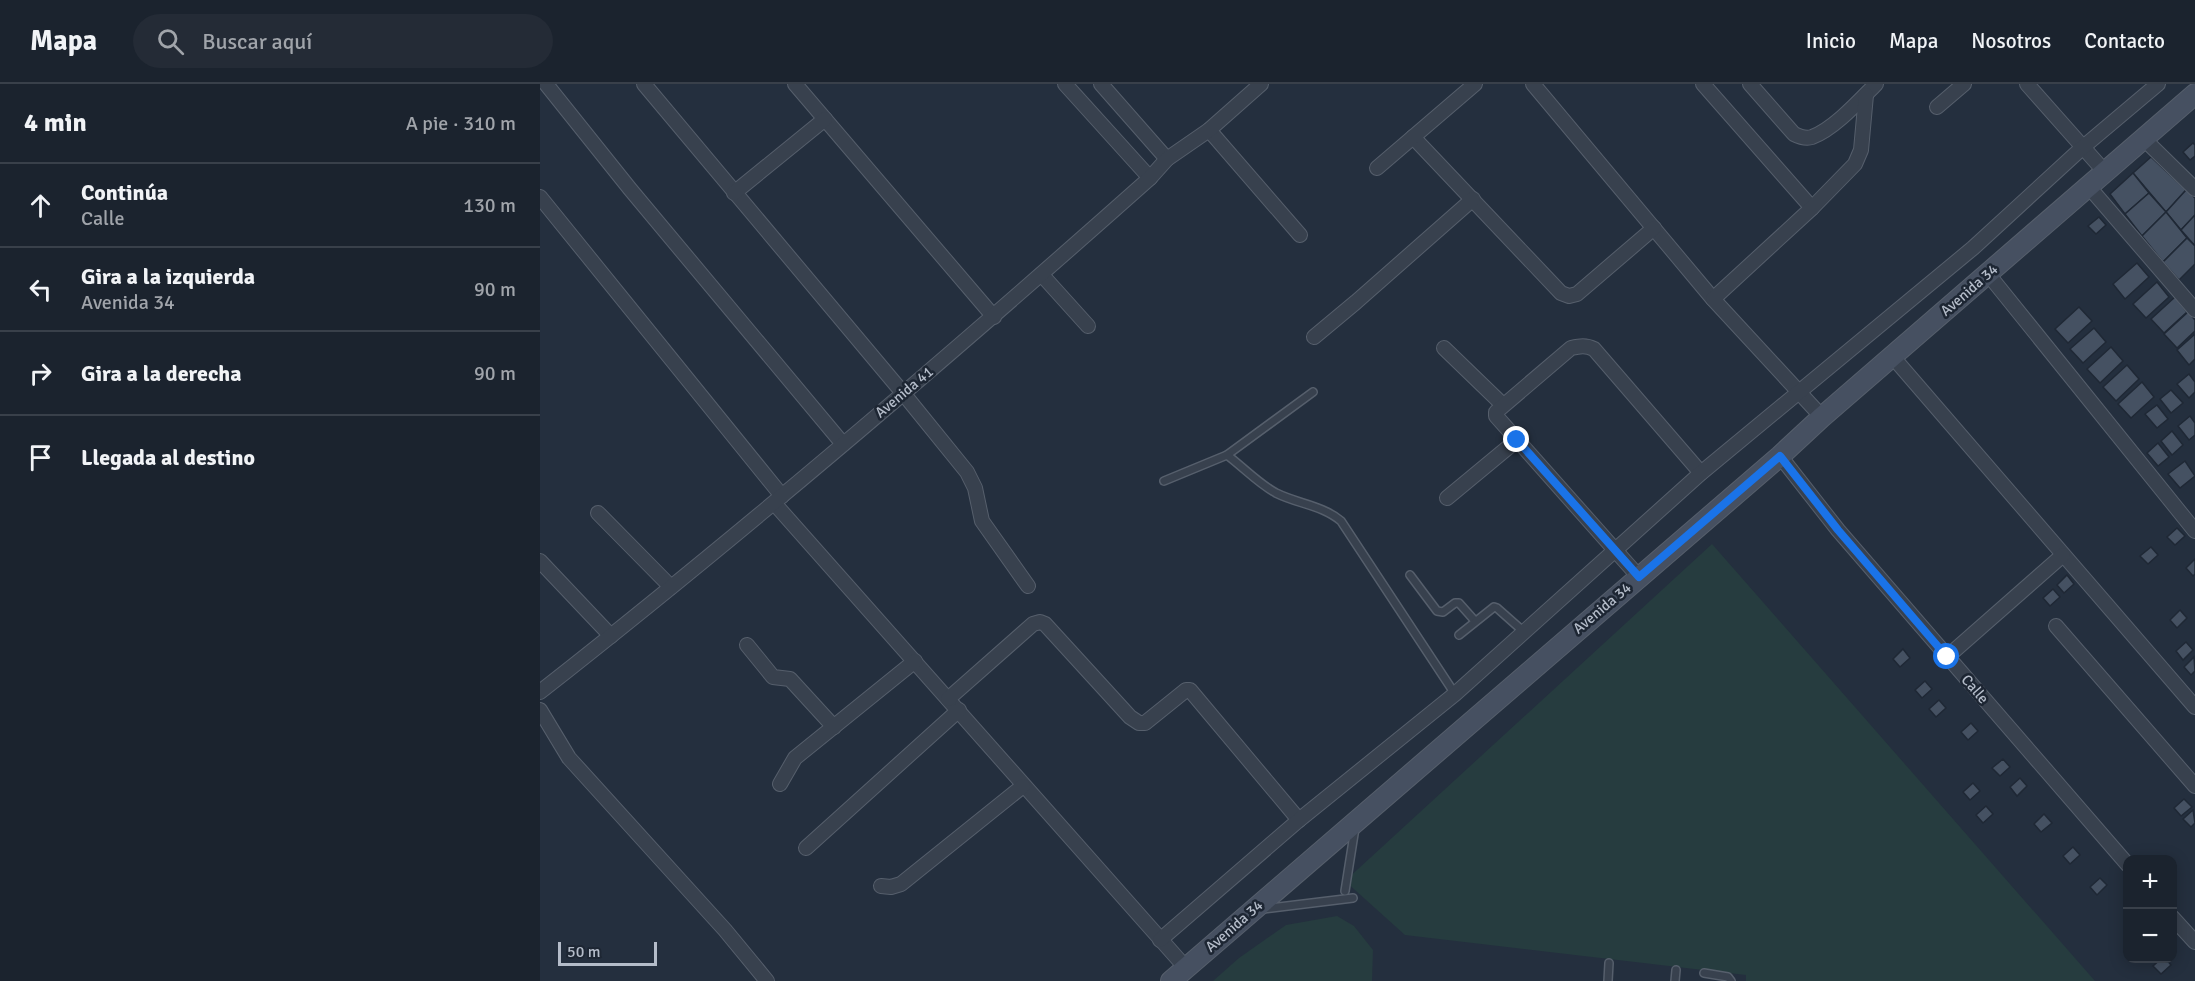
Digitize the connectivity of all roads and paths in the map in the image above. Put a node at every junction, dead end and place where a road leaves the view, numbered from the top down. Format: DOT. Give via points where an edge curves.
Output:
graph roads {
  1 [pos="546,84"];
  2 [pos="644,84"];
  3 [pos="795,84"];
  4 [pos="1065,84"];
  5 [pos="1101,84"];
  6 [pos="1261,84"];
  7 [pos="1475,84"];
  8 [pos="1533,84"];
  9 [pos="1703,84"];
  10 [pos="1750,84"];
  11 [pos="1876,84"];
  12 [pos="1964,84"];
  13 [pos="2027,84"];
  14 [pos="2158,84"];
  15 [pos="2190,91"];
  16 [pos="1866,95"];
  17 [pos="1937,106"];
  18 [pos="825,120"];
  19 [pos="1209,130"];
  20 [pos="1413,137"];
  21 [pos="2143,138"];
  22 [pos="2082,148"];
  23 [pos="1167,159"];
  24 [pos="1377,168"];
  25 [pos="2105,172"];
  26 [pos="1150,178"];
  27 [pos="2089,187"];
  28 [pos="2195,189"];
  29 [pos="734,193"];
  30 [pos="1473,199"];
  31 [pos="543,207"];
  32 [pos="1812,208"];
  33 [pos="1654,228"];
  34 [pos="1300,235"];
  35 [pos="1042,274"];
  36 [pos="1988,274"];
  37 [pos="1713,299"];
  38 [pos="2195,310"];
  39 [pos="994,316"];
  40 [pos="1088,326"];
  41 [pos="1314,337"];
  42 [pos="1444,348"];
  43 [pos="1892,356"];
  44 [pos="1798,391"];
  45 [pos="1313,392"];
  46 [pos="903,393"];
  47 [pos="1503,405"];
  48 [pos="1822,417"];
  49 [pos="1517,440"];
  50 [pos="843,444"];
  51 [pos="1227,455"];
  52 [pos="1780,456"];
  53 [pos="1701,473"];
  54 [pos="1164,481"];
  55 [pos="1447,498"];
  56 [pos="778,500"];
  57 [pos="598,513"];
  58 [pos="2195,531"];
  59 [pos="1615,550"];
  60 [pos="2063,555"];
  61 [pos="540,561"];
  62 [pos="1410,575"];
  63 [pos="1639,577"];
  64 [pos="1028,586"];
  65 [pos="671,587"];
  66 [pos="1475,621"];
  67 [pos="2056,626"];
  68 [pos="1524,632"];
  69 [pos="1459,635"];
  70 [pos="611,636"];
  71 [pos="747,645"];
  72 [pos="1947,657"];
  73 [pos="915,661"];
  74 [pos="540,692"];
  75 [pos="1455,694"];
  76 [pos="948,699"];
  77 [pos="2195,707"];
  78 [pos="540,710"];
  79 [pos="958,710"];
  80 [pos="834,727"];
  81 [pos="780,784"];
  82 [pos="1023,786"];
  83 [pos="2195,786"];
  84 [pos="1299,820"];
  85 [pos="1356,821"];
  86 [pos="806,848"];
  87 [pos="2123,860"];
  88 [pos="881,886"];
  89 [pos="1345,891"];
  90 [pos="1353,898"];
  91 [pos="1252,911"];
  92 [pos="2177,922"];
  93 [pos="1160,940"];
  94 [pos="2195,942"];
  95 [pos="1609,963"];
  96 [pos="1186,968"];
  97 [pos="1676,970"];
  98 [pos="1704,973"];
  99 [pos="767,981"];
  100 [pos="1171,981"];
  101 [pos="1608,981"];
  102 [pos="1675,981"];
  103 [pos="1731,981"];
  1 -- 50 [label="street"];
  2 -- 29 [label="street"];
  3 -- 18 [label="street"];
  4 -- 26 [label="street"];
  5 -- 23 [label="street"];
  6 -- 19 [label="street, Avenida 41"];
  7 -- 20 [label="street"];
  8 -- 33 [label="street"];
  9 -- 32 [label="street"];
  10 -- 16 [label="street" via="1794,134 1803,138 1827,128"];
  11 -- 16 [label="street"];
  12 -- 17 [label="street"];
  13 -- 22 [label="street"];
  14 -- 22 [label="street"];
  15 -- 21 [label="street, Avenida 34"];
  16 -- 32 [label="street" via="1861,150 1855,164"];
  18 -- 29 [label="street"];
  18 -- 39 [label="street"];
  19 -- 23 [label="street, Avenida 41"];
  19 -- 34 [label="street"];
  20 -- 24 [label="street"];
  20 -- 30 [label="street"];
  21 -- 25 [label="street, Avenida 34"];
  21 -- 28 [label="street"];
  22 -- 25 [label="street"];
  22 -- 44 [label="street" via="1973,248"];
  23 -- 26 [label="street, Avenida 41"];
  25 -- 27 [label="street, Avenida 34"];
  26 -- 35 [label="street, Avenida 41"];
  27 -- 36 [label="street, Avenida 34"];
  27 -- 38 [label="street"];
  29 -- 46 [label="street"];
  30 -- 33 [label="street" via="1552,285 1569,296 1577,294"];
  30 -- 41 [label="street"];
  31 -- 56 [label="street"];
  32 -- 37 [label="street"];
  33 -- 37 [label="street"];
  35 -- 39 [label="street, Avenida 41"];
  35 -- 40 [label="street"];
  36 -- 43 [label="street, Avenida 34"];
  36 -- 58 [label="street"];
  37 -- 44 [label="street"];
  39 -- 46 [label="street, Avenida 41"];
  42 -- 47 [label="street"];
  43 -- 48 [label="street, Avenida 34"];
  43 -- 60 [label="street"];
  44 -- 48 [label="street"];
  44 -- 53 [label="street"];
  45 -- 51 [label="lane"];
  46 -- 50 [label="street, Avenida 41"];
  46 -- 64 [label="street" via="966,472 975,489 982,521"];
  47 -- 49 [label="street" via="1496,416"];
  47 -- 53 [label="street" via="1571,348 1589,347"];
  48 -- 52 [label="street, Avenida 34"];
  49 -- 55 [label="street"];
  49 -- 59 [label="street"];
  50 -- 56 [label="street, Avenida 41"];
  51 -- 54 [label="lane"];
  51 -- 75 [label="lane" via="1272,491 1330,511 1341,520"];
  52 -- 63 [label="street, Avenida 34"];
  52 -- 72 [label="street, Calle"];
  53 -- 59 [label="street"];
  56 -- 65 [label="street, Avenida 41"];
  56 -- 73 [label="street"];
  57 -- 65 [label="street"];
  59 -- 63 [label="street"];
  59 -- 68 [label="street"];
  60 -- 72 [label="street"];
  60 -- 77 [label="street"];
  61 -- 70 [label="street"];
  62 -- 66 [label="lane" via="1437,611 1459,603"];
  63 -- 85 [label="street, Avenida 34"];
  65 -- 70 [label="street, Avenida 41"];
  66 -- 68 [label="lane" via="1490,608 1497,608"];
  66 -- 69 [label="lane"];
  67 -- 83 [label="street"];
  68 -- 75 [label="street"];
  70 -- 74 [label="street, Avenida 41"];
  71 -- 80 [label="street" via="773,677 790,679"];
  72 -- 87 [label="street, Calle"];
  73 -- 76 [label="street"];
  73 -- 80 [label="street"];
  75 -- 84 [label="street"];
  76 -- 79 [label="street"];
  76 -- 84 [label="street" via="1033,624 1045,624 1139,723 1145,723 1191,690"];
  78 -- 99 [label="street" via="569,758"];
  79 -- 82 [label="street"];
  79 -- 86 [label="street"];
  80 -- 81 [label="street" via="795,758"];
  82 -- 88 [label="street" via="901,884"];
  82 -- 93 [label="street"];
  84 -- 93 [label="street"];
  85 -- 89 [label="lane"];
  85 -- 91 [label="street, Avenida 34"];
  90 -- 91 [label="lane"];
  91 -- 96 [label="street, Avenida 34"];
  92 -- 94 [label="street"];
  93 -- 96 [label="street"];
  95 -- 101 [label="lane"];
  96 -- 100 [label="street, Avenida 34"];
  97 -- 102 [label="lane"];
  98 -- 103 [label="lane"];
}
